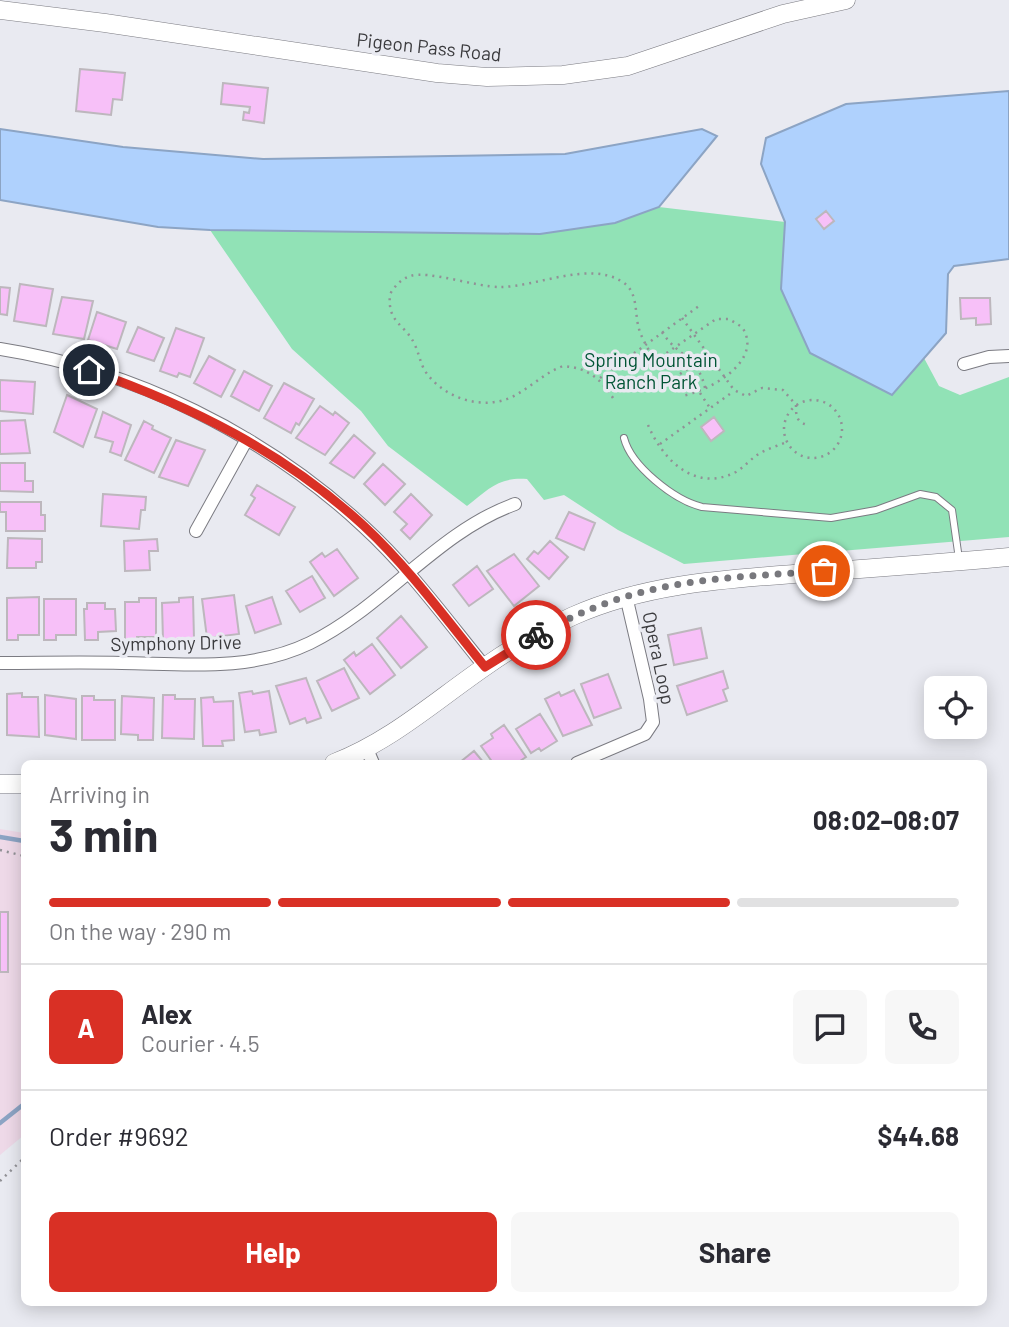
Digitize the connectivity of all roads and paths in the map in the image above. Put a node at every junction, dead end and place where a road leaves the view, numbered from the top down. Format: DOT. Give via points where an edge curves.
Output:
graph roads {
  1 [pos="846,0"];
  2 [pos="0,10"];
  3 [pos="699,306"];
  4 [pos="682,318"];
  5 [pos="662,332"];
  6 [pos="693,334"];
  7 [pos="646,344"];
  8 [pos="0,349"];
  9 [pos="673,349"];
  10 [pos="708,355"];
  11 [pos="1009,356"];
  12 [pos="655,361"];
  13 [pos="964,364"];
  14 [pos="695,365"];
  15 [pos="659,367"];
  16 [pos="680,374"];
  17 [pos="724,377"];
  18 [pos="599,378"];
  19 [pos="705,390"];
  20 [pos="734,390"];
  21 [pos="700,393"];
  22 [pos="681,396"];
  23 [pos="613,398"];
  24 [pos="796,405"];
  25 [pos="710,408"];
  26 [pos="648,425"];
  27 [pos="808,425"];
  28 [pos="247,439"];
  29 [pos="624,439"];
  30 [pos="787,442"];
  31 [pos="660,444"];
  32 [pos="515,504"];
  33 [pos="196,531"];
  34 [pos="1009,556"];
  35 [pos="959,561"];
  36 [pos="408,572"];
  37 [pos="626,596"];
  38 [pos="0,663"];
  39 [pos="485,667"];
  40 [pos="370,756"];
  41 [pos="349,760"];
  42 [pos="583,760"];
  43 [pos="0,784"];
  44 [pos="21,784"];
  45 [pos="0,850"];
  46 [pos="21,855"];
  47 [pos="21,1161"];
  48 [pos="0,1181"];
  1 -- 2 [label="street, Pigeon Pass Road" via="783,14 628,66 563,75 487,77"];
  3 -- 4 [label="path"];
  4 -- 5 [label="path"];
  4 -- 6 [label="path"];
  5 -- 7 [label="path"];
  5 -- 9 [label="path"];
  6 -- 9 [label="path"];
  6 -- 10 [label="path"];
  6 -- 17 [label="path" via="716,319 730,319 742,327 748,342 745,356"];
  7 -- 12 [label="path"];
  7 -- 18 [label="path"];
  7 -- 18 [label="path" via="629,286 608,275 567,276 506,288 411,275 390,294 394,321 415,345 425,371 457,397 500,401 563,366"];
  8 -- 28 [label="street" via="89,370 153,392"];
  9 -- 12 [label="path"];
  9 -- 14 [label="path"];
  10 -- 14 [label="path"];
  10 -- 17 [label="path"];
  11 -- 13 [label="street"];
  12 -- 15 [label="path"];
  14 -- 16 [label="path"];
  14 -- 19 [label="path"];
  17 -- 19 [label="path"];
  17 -- 20 [label="path"];
  18 -- 23 [label="path"];
  19 -- 21 [label="path"];
  20 -- 24 [label="path" via="746,396 762,388 776,388"];
  20 -- 25 [label="path"];
  21 -- 22 [label="path"];
  21 -- 25 [label="path"];
  24 -- 27 [label="path" via="799,422"];
  24 -- 30 [label="path" via="786,418"];
  24 -- 30 [label="path" via="811,400 827,404 841,424 839,440 829,452 814,457 798,454"];
  25 -- 31 [label="path"];
  26 -- 31 [label="path"];
  28 -- 33 [label="street"];
  28 -- 36 [label="street" via="330,498"];
  29 -- 35 [label="lane" via="627,451 667,491 702,507 831,518 876,510 916,495 932,495 952,510"];
  30 -- 31 [label="path" via="759,453 737,471 706,478 679,469"];
  32 -- 36 [label="street, Symphony Drive" via="492,512"];
  34 -- 35 [label="street"];
  35 -- 37 [label="street" via="721,580"];
  36 -- 38 [label="street, Symphony Drive" via="354,616 310,643 276,656 223,665"];
  36 -- 39 [label="street"];
  37 -- 39 [label="street" via="544,631"];
  37 -- 42 [label="street, Opera Loop" via="653,722 645,734"];
  39 -- 40 [label="street"];
  40 -- 41 [label="street"];
  43 -- 44 [label="street"];
  45 -- 46 [label="path"];
  47 -- 48 [label="path"];
}
